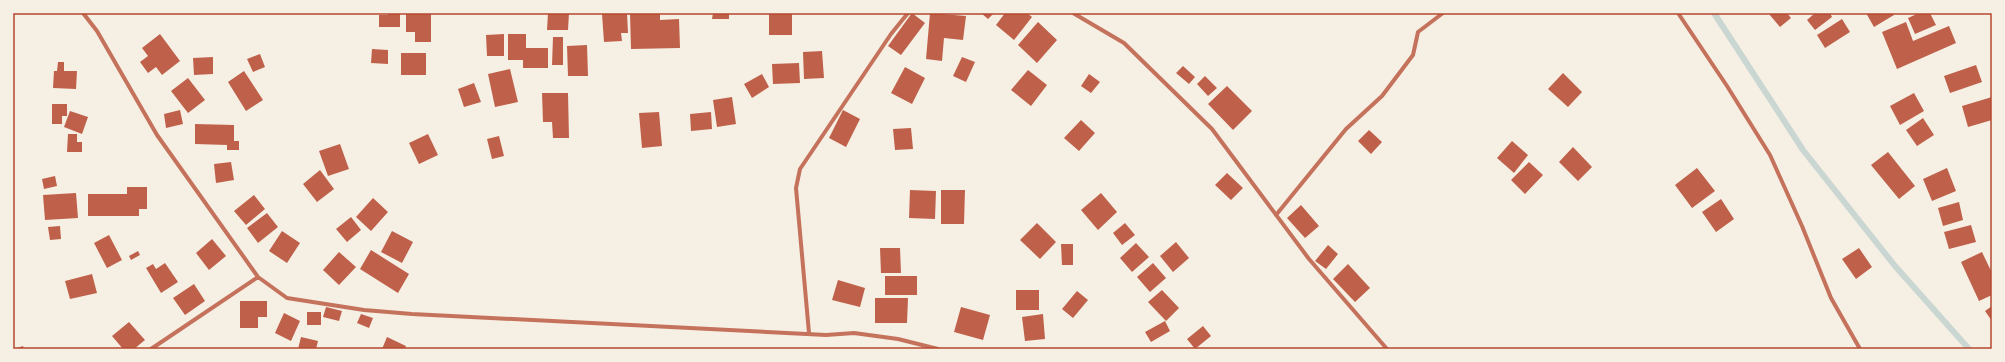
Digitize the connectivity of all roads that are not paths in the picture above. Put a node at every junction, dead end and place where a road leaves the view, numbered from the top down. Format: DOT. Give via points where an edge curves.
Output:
graph roads {
  1 [pos="83,13"];
  2 [pos="908,13"];
  3 [pos="1073,13"];
  4 [pos="1443,13"];
  5 [pos="1678,13"];
  6 [pos="1276,215"];
  7 [pos="258,277"];
  8 [pos="809,333"];
  9 [pos="151,349"];
  10 [pos="938,349"];
  11 [pos="1387,349"];
  12 [pos="1860,349"];
  1 -- 7 [label="street" via="97,31 157,135"];
  2 -- 8 [label="street" via="891,34 800,169 796,188"];
  3 -- 6 [label="street" via="1124,43 1212,129"];
  4 -- 6 [label="street" via="1418,32 1413,55 1382,96 1346,129"];
  5 -- 12 [label="street" via="1770,155 1831,298"];
  6 -- 11 [label="street" via="1309,259"];
  7 -- 8 [label="street" via="287,298 378,311"];
  7 -- 9 [label="street"];
  8 -- 10 [label="street" via="826,335 854,332"];
}
